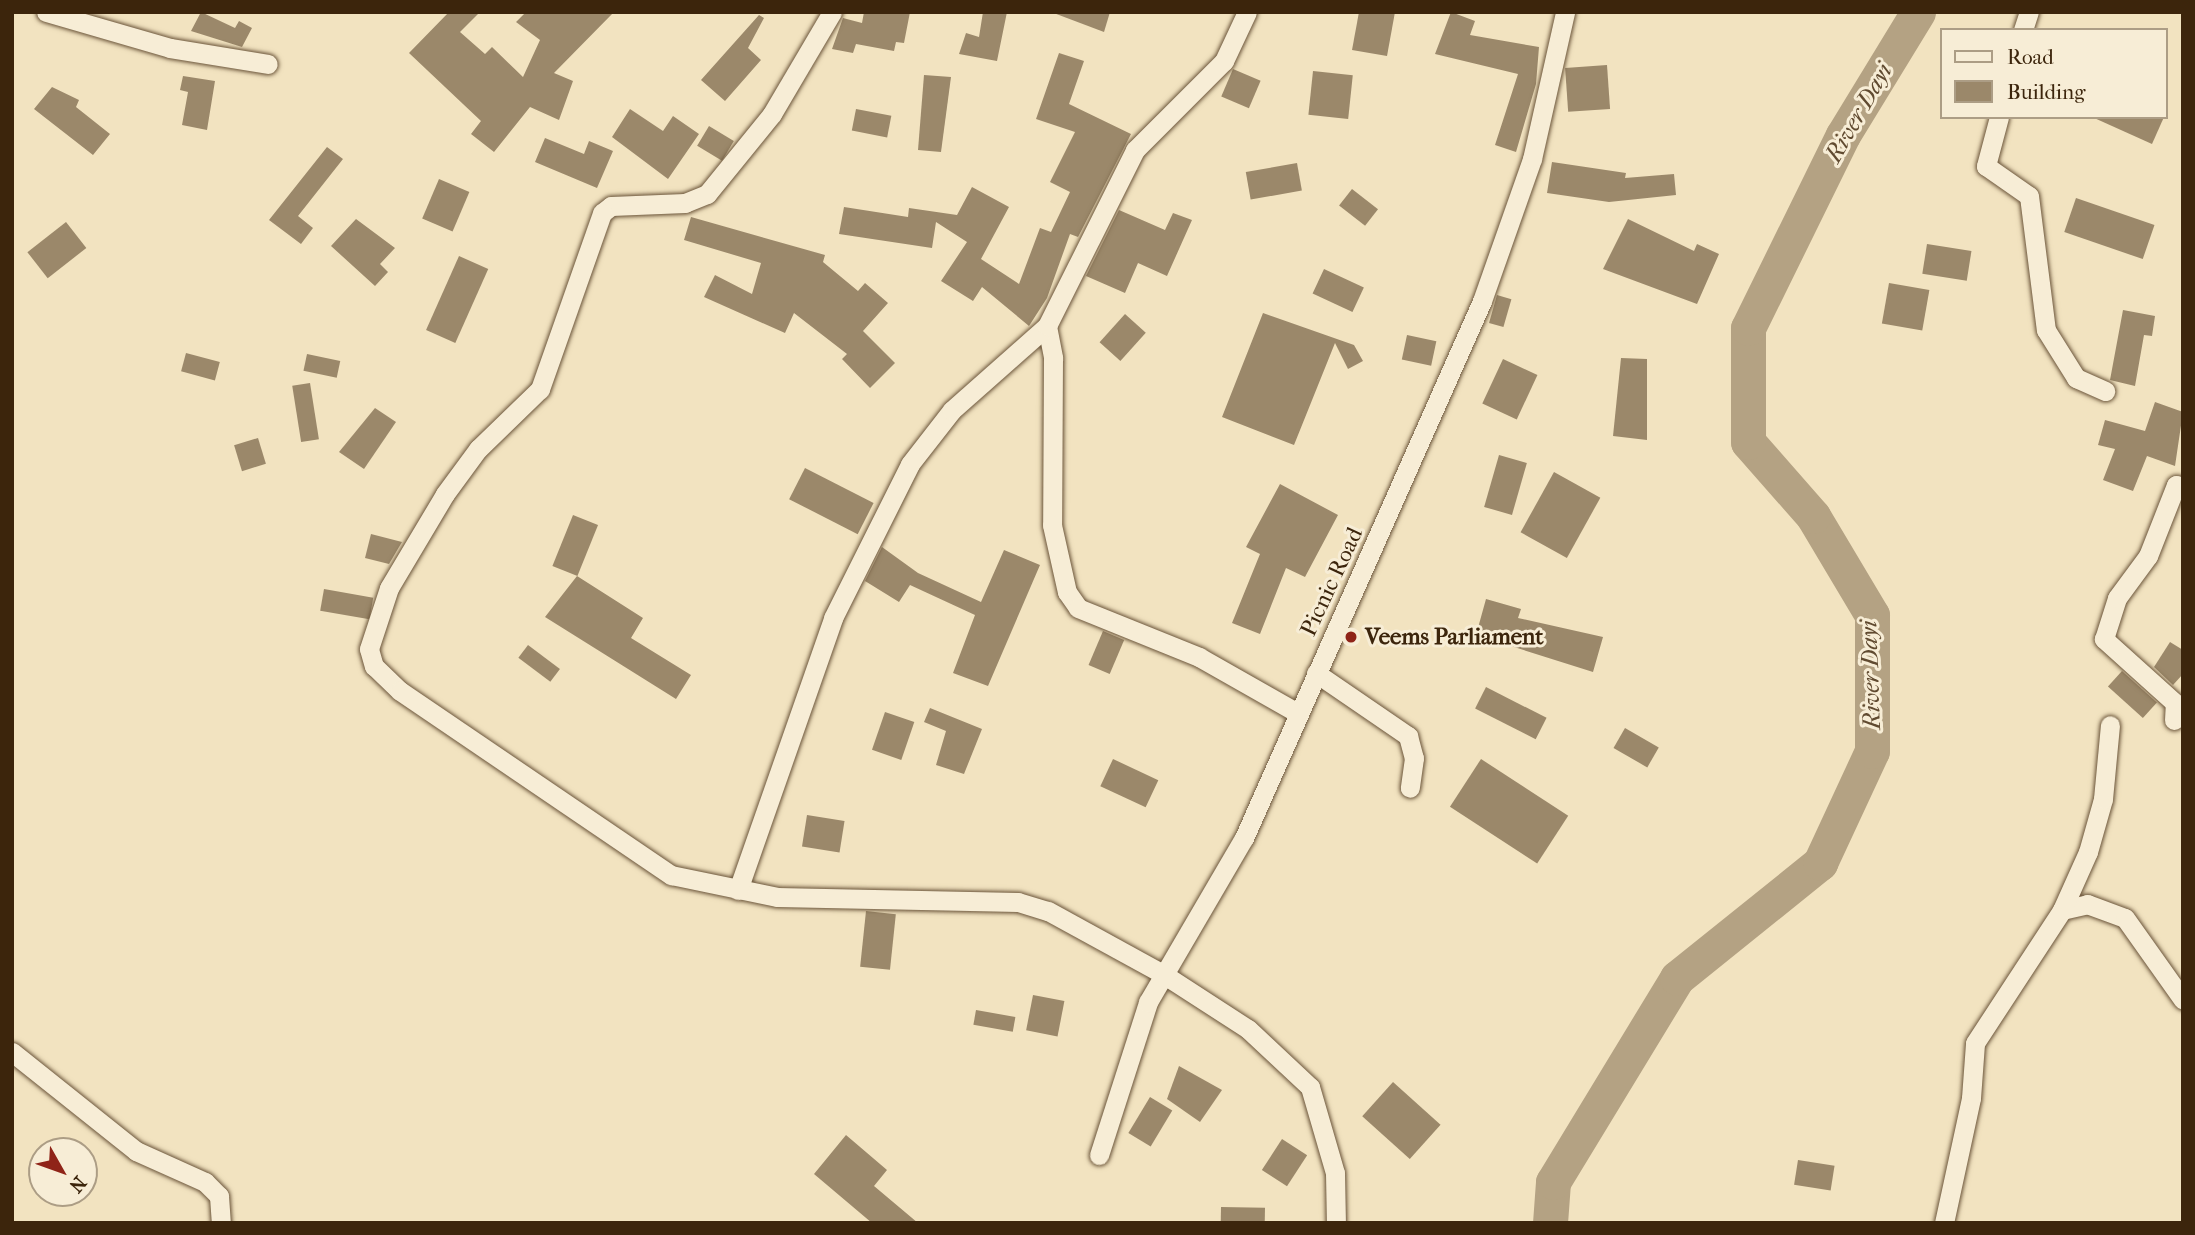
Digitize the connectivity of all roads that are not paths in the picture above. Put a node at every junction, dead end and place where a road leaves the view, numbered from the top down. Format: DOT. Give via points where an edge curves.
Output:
graph roads {
  1 [pos="46,12"];
  2 [pos="832,12"];
  3 [pos="1247,12"];
  4 [pos="1565,12"];
  5 [pos="268,64"];
  6 [pos="1998,119"];
  7 [pos="1047,326"];
  8 [pos="2105,391"];
  9 [pos="2183,487"];
  10 [pos="1316,673"];
  11 [pos="1296,712"];
  12 [pos="2175,720"];
  13 [pos="2110,725"];
  14 [pos="1410,788"];
  15 [pos="737,890"];
  16 [pos="2062,910"];
  17 [pos="1164,974"];
  18 [pos="2183,1000"];
  19 [pos="12,1052"];
  20 [pos="1099,1155"];
  21 [pos="220,1223"];
  22 [pos="1336,1223"];
  23 [pos="1944,1223"];
  1 -- 5 [label="street" via="170,48"];
  2 -- 15 [label="street" via="772,114 707,194 685,203 611,206 602,213 540,388 478,449 445,494 389,588 369,649 374,666 400,691 661,869"];
  3 -- 7 [label="street" via="1224,61 1135,150"];
  4 -- 10 [label="street, Picnic Road" via="1553,78 1508,236"];
  6 -- 8 [label="street" via="1986,166 2029,196 2046,330 2076,378"];
  7 -- 11 [label="street" via="1053,358 1052,525 1067,592 1078,608 1199,657"];
  7 -- 15 [label="street" via="952,410 910,464 833,618"];
  9 -- 12 [label="street" via="2176,485 2148,556 2117,597 2104,639 2175,703"];
  10 -- 11 [label="street, Picnic Road"];
  10 -- 14 [label="street" via="1408,736"];
  11 -- 17 [label="street, Picnic Road" via="1244,838"];
  13 -- 16 [label="street" via="2103,799"];
  15 -- 17 [label="street" via="776,897 1018,902 1048,911"];
  16 -- 18 [label="street" via="2087,904 2125,918"];
  16 -- 23 [label="street" via="1975,1043 1971,1098"];
  17 -- 20 [label="street, Picnic Road" via="1148,1002"];
  17 -- 22 [label="street" via="1248,1029 1310,1087 1335,1173"];
  19 -- 21 [label="street" via="136,1151 205,1182 219,1196"];
}
